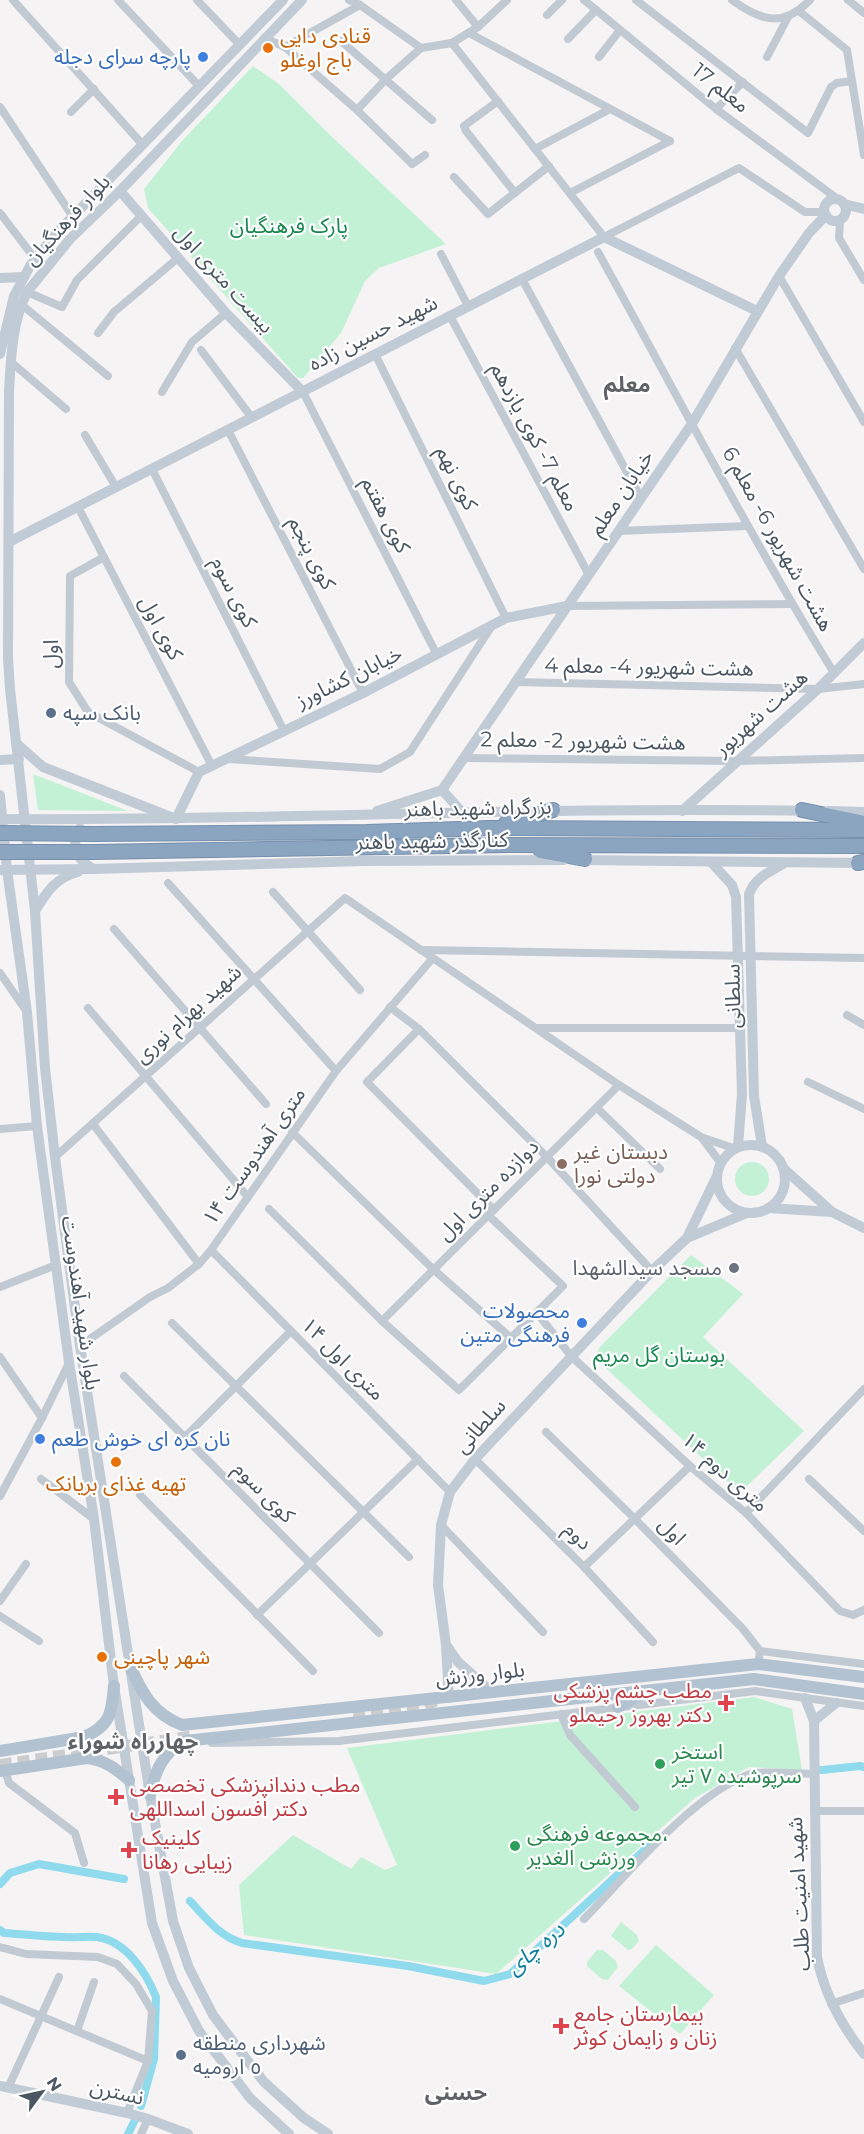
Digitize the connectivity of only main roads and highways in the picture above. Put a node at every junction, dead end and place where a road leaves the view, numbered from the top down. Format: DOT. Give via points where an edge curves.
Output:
graph roads {
  1 [pos="302,0"];
  2 [pos="276,2"];
  3 [pos="281,21"];
  4 [pos="120,190"];
  5 [pos="841,202"];
  6 [pos="864,210"];
  7 [pos="834,217"];
  8 [pos="24,277"];
  9 [pos="0,278"];
  10 [pos="757,311"];
  11 [pos="0,354"];
  12 [pos="303,392"];
  13 [pos="9,542"];
  14 [pos="567,606"];
  15 [pos="864,643"];
  16 [pos="860,653"];
  17 [pos="16,743"];
  18 [pos="19,759"];
  19 [pos="0,760"];
  20 [pos="442,790"];
  21 [pos="0,795"];
  22 [pos="553,810"];
  23 [pos="802,810"];
  24 [pos="682,811"];
  25 [pos="462,812"];
  26 [pos="864,812"];
  27 [pos="366,814"];
  28 [pos="25,818"];
  29 [pos="176,819"];
  30 [pos="1,823"];
  31 [pos="864,823"];
  32 [pos="93,827"];
  33 [pos="489,828"];
  34 [pos="864,830"];
  35 [pos="509,845"];
  36 [pos="864,846"];
  37 [pos="0,852"];
  38 [pos="585,860"];
  39 [pos="711,862"];
  40 [pos="785,863"];
  41 [pos="862,863"];
  42 [pos="30,869"];
  43 [pos="93,869"];
  44 [pos="4,870"];
  45 [pos="0,892"];
  46 [pos="13,906"];
  47 [pos="35,911"];
  48 [pos="45,1068"];
  49 [pos="31,1070"];
  50 [pos="762,1146"];
  51 [pos="736,1147"];
  52 [pos="783,1167"];
  53 [pos="716,1178"];
  54 [pos="768,1208"];
  55 [pos="832,1212"];
  56 [pos="747,1213"];
  57 [pos="864,1228"];
  58 [pos="687,1238"];
  59 [pos="446,1645"];
  60 [pos="130,1666"];
  61 [pos="864,1677"];
  62 [pos="114,1686"];
  63 [pos="650,1689"];
  64 [pos="493,1693"];
  65 [pos="864,1694"];
  66 [pos="449,1698"];
  67 [pos="805,1698"];
  68 [pos="836,1703"];
  69 [pos="618,1707"];
  70 [pos="814,1721"];
  71 [pos="138,1722"];
  72 [pos="120,1725"];
  73 [pos="182,1725"];
  74 [pos="84,1737"];
  75 [pos="185,1741"];
  76 [pos="0,1750"];
  77 [pos="144,1757"];
  78 [pos="87,1758"];
  79 [pos="126,1760"];
  80 [pos="3,1771"];
  81 [pos="129,1780"];
  82 [pos="150,1795"];
  83 [pos="864,2054"];
  84 [pos="4,2087"];
  85 [pos="188,2134"];
  86 [pos="288,2134"];
  87 [pos="328,2134"];
  1 -- 3 [label="main road, بلوار فرهنگیان"];
  2 -- 3 [label="main road"];
  2 -- 8 [label="main road, بلوار فرهنگیان" via="73,217"];
  3 -- 4 [label="main road, بلوار فرهنگیان"];
  4 -- 12 [label="main road, بیست متری اول" via="226,313"];
  4 -- 13 [label="main road, بلوار فرهنگیان" via="70,239 27,292 22,305 9,391"];
  5 -- 6 [label="main road"];
  5 -- 7 [label="main road" via="846,210"];
  5 -- 7 [label="main road" via="828,202"];
  6 -- 7 [label="main road"];
  7 -- 10 [label="main road, خیابان معلم" via="809,233"];
  8 -- 9 [label="main road"];
  8 -- 11 [label="main road, بلوار فرهنگیان" via="14,296"];
  10 -- 12 [label="main road, شهید حسین زاده" via="604,237"];
  10 -- 14 [label="main road, خیابان معلم" via="693,422"];
  12 -- 13 [label="main road, شهید حسین زاده"];
  13 -- 17 [label="main road, بلوار فرهنگیان" via="8,659"];
  14 -- 20 [label="main road, خیابان معلم"];
  14 -- 29 [label="main road, خیابان کشاورز" via="506,618 199,772"];
  15 -- 16 [label="main road, هشت شهریور"];
  16 -- 24 [label="main road, هشت شهریور"];
  17 -- 18 [label="main road, بلوار فرهنگیان"];
  17 -- 29 [label="main road" via="43,767"];
  18 -- 19 [label="main road"];
  18 -- 28 [label="main road, بلوار فرهنگیان"];
  20 -- 25 [label="main road"];
  20 -- 27 [label="main road"];
  21 -- 30 [label="main road"];
  22 -- 24 [label="main road, کنارگذر شهید باهنر"];
  22 -- 25 [label="main road, کنارگذر شهید باهنر"];
  22 -- 33 [label="highway"];
  23 -- 24 [label="main road, کنارگذر شهید باهنر"];
  23 -- 26 [label="main road, کنارگذر شهید باهنر"];
  23 -- 31 [label="highway"];
  25 -- 27 [label="main road, کنارگذر شهید باهنر"];
  27 -- 29 [label="main road, کنارگذر شهید باهنر"];
  28 -- 30 [label="main road, کنارگذر شهید باهنر"];
  28 -- 32 [label="main road, کنارگذر شهید باهنر"];
  28 -- 42 [label="main road, بلوار فرهنگیان"];
  29 -- 32 [label="main road, کنارگذر شهید باهنر"];
  30 -- 32 [label="highway, بزرگراه شهید باهنر, bridge"];
  30 -- 44 [label="main road, بلوار شهید آهندوست"];
  32 -- 33 [label="highway, بزرگراه شهید باهنر" via="367,832"];
  32 -- 43 [label="main road" via="79,829 74,845 80,860"];
  33 -- 34 [label="highway, بزرگراه شهید باهنر"];
  35 -- 36 [label="highway, بزرگراه شهید باهنر"];
  35 -- 37 [label="highway, بزرگراه شهید باهنر, bridge"];
  35 -- 38 [label="highway"];
  38 -- 39 [label="main road, کنارگذر شهید باهنر"];
  38 -- 43 [label="main road, کنارگذر شهید باهنر" via="363,861"];
  39 -- 40 [label="main road, کنارگذر شهید باهنر"];
  39 -- 51 [label="main road, سلطانی" via="732,885 736,897 742,1094"];
  40 -- 41 [label="main road, کنارگذر شهید باهنر"];
  40 -- 50 [label="main road, سلطانی" via="752,884 749,894 754,1096"];
  42 -- 43 [label="main road, کنارگذر شهید باهنر"];
  42 -- 44 [label="main road, کنارگذر شهید باهنر"];
  42 -- 47 [label="main road, بلوار شهید آهندوست"];
  43 -- 47 [label="main road" via="66,875 50,887"];
  44 -- 46 [label="main road, بلوار شهید آهندوست"];
  45 -- 46 [label="main road"];
  46 -- 49 [label="main road, بلوار شهید آهندوست"];
  47 -- 48 [label="main road, بلوار شهید آهندوست"];
  48 -- 49 [label="main road"];
  48 -- 60 [label="main road, بلوار شهید آهندوست" via="80,1346"];
  49 -- 62 [label="main road, بلوار شهید آهندوست"];
  50 -- 51 [label="main road"];
  50 -- 52 [label="main road"];
  51 -- 53 [label="main road" via="720,1162"];
  52 -- 54 [label="main road" via="785,1184 781,1196"];
  52 -- 55 [label="main road"];
  53 -- 56 [label="main road" via="725,1201"];
  53 -- 58 [label="main road"];
  54 -- 55 [label="main road"];
  54 -- 56 [label="main road"];
  55 -- 57 [label="main road"];
  56 -- 58 [label="main road"];
  58 -- 59 [label="main road, سلطانی" via="571,1356 475,1459 450,1492 441,1525 438,1585"];
  59 -- 64 [label="main road" via="458,1662"];
  59 -- 66 [label="main road, سلطانی"];
  60 -- 71 [label="main road, بلوار شهید آهندوست"];
  60 -- 73 [label="main road" via="152,1706"];
  61 -- 64 [label="main road, بلوار ورزش" via="758,1664"];
  62 -- 72 [label="main road, بلوار شهید آهندوست"];
  62 -- 74 [label="main road" via="110,1718"];
  63 -- 65 [label="main road, بلوار ورزش" via="754,1679"];
  63 -- 69 [label="main road"];
  63 -- 75 [label="main road, بلوار ورزش"];
  64 -- 66 [label="main road, بلوار ورزش"];
  66 -- 73 [label="main road, بلوار ورزش"];
  67 -- 70 [label="main road"];
  68 -- 70 [label="main road"];
  70 -- 83 [label="main road, شهید امنیت طلب" via="820,1976 831,2004"];
  71 -- 72 [label="main road"];
  71 -- 77 [label="main road, بلوار شهید آهندوست"];
  72 -- 79 [label="main road, بلوار شهید آهندوست"];
  73 -- 75 [label="main road" via="176,1734"];
  74 -- 76 [label="main road"];
  74 -- 78 [label="main road" via="93,1747"];
  75 -- 82 [label="main road" via="165,1756"];
  77 -- 79 [label="main road"];
  77 -- 82 [label="main road, بلوار شهید آهندوست"];
  78 -- 80 [label="main road"];
  78 -- 81 [label="main road" via="109,1764"];
  79 -- 81 [label="main road, بلوار شهید آهندوست"];
  81 -- 86 [label="main road, بلوار شهید آهندوست" via="152,1923 173,1981 217,2056 250,2098"];
  82 -- 87 [label="main road, بلوار شهید آهندوست" via="173,1921 189,1968 208,2006 264,2082"];
  84 -- 85 [label="main road, نسترن" via="127,2113"];
}
